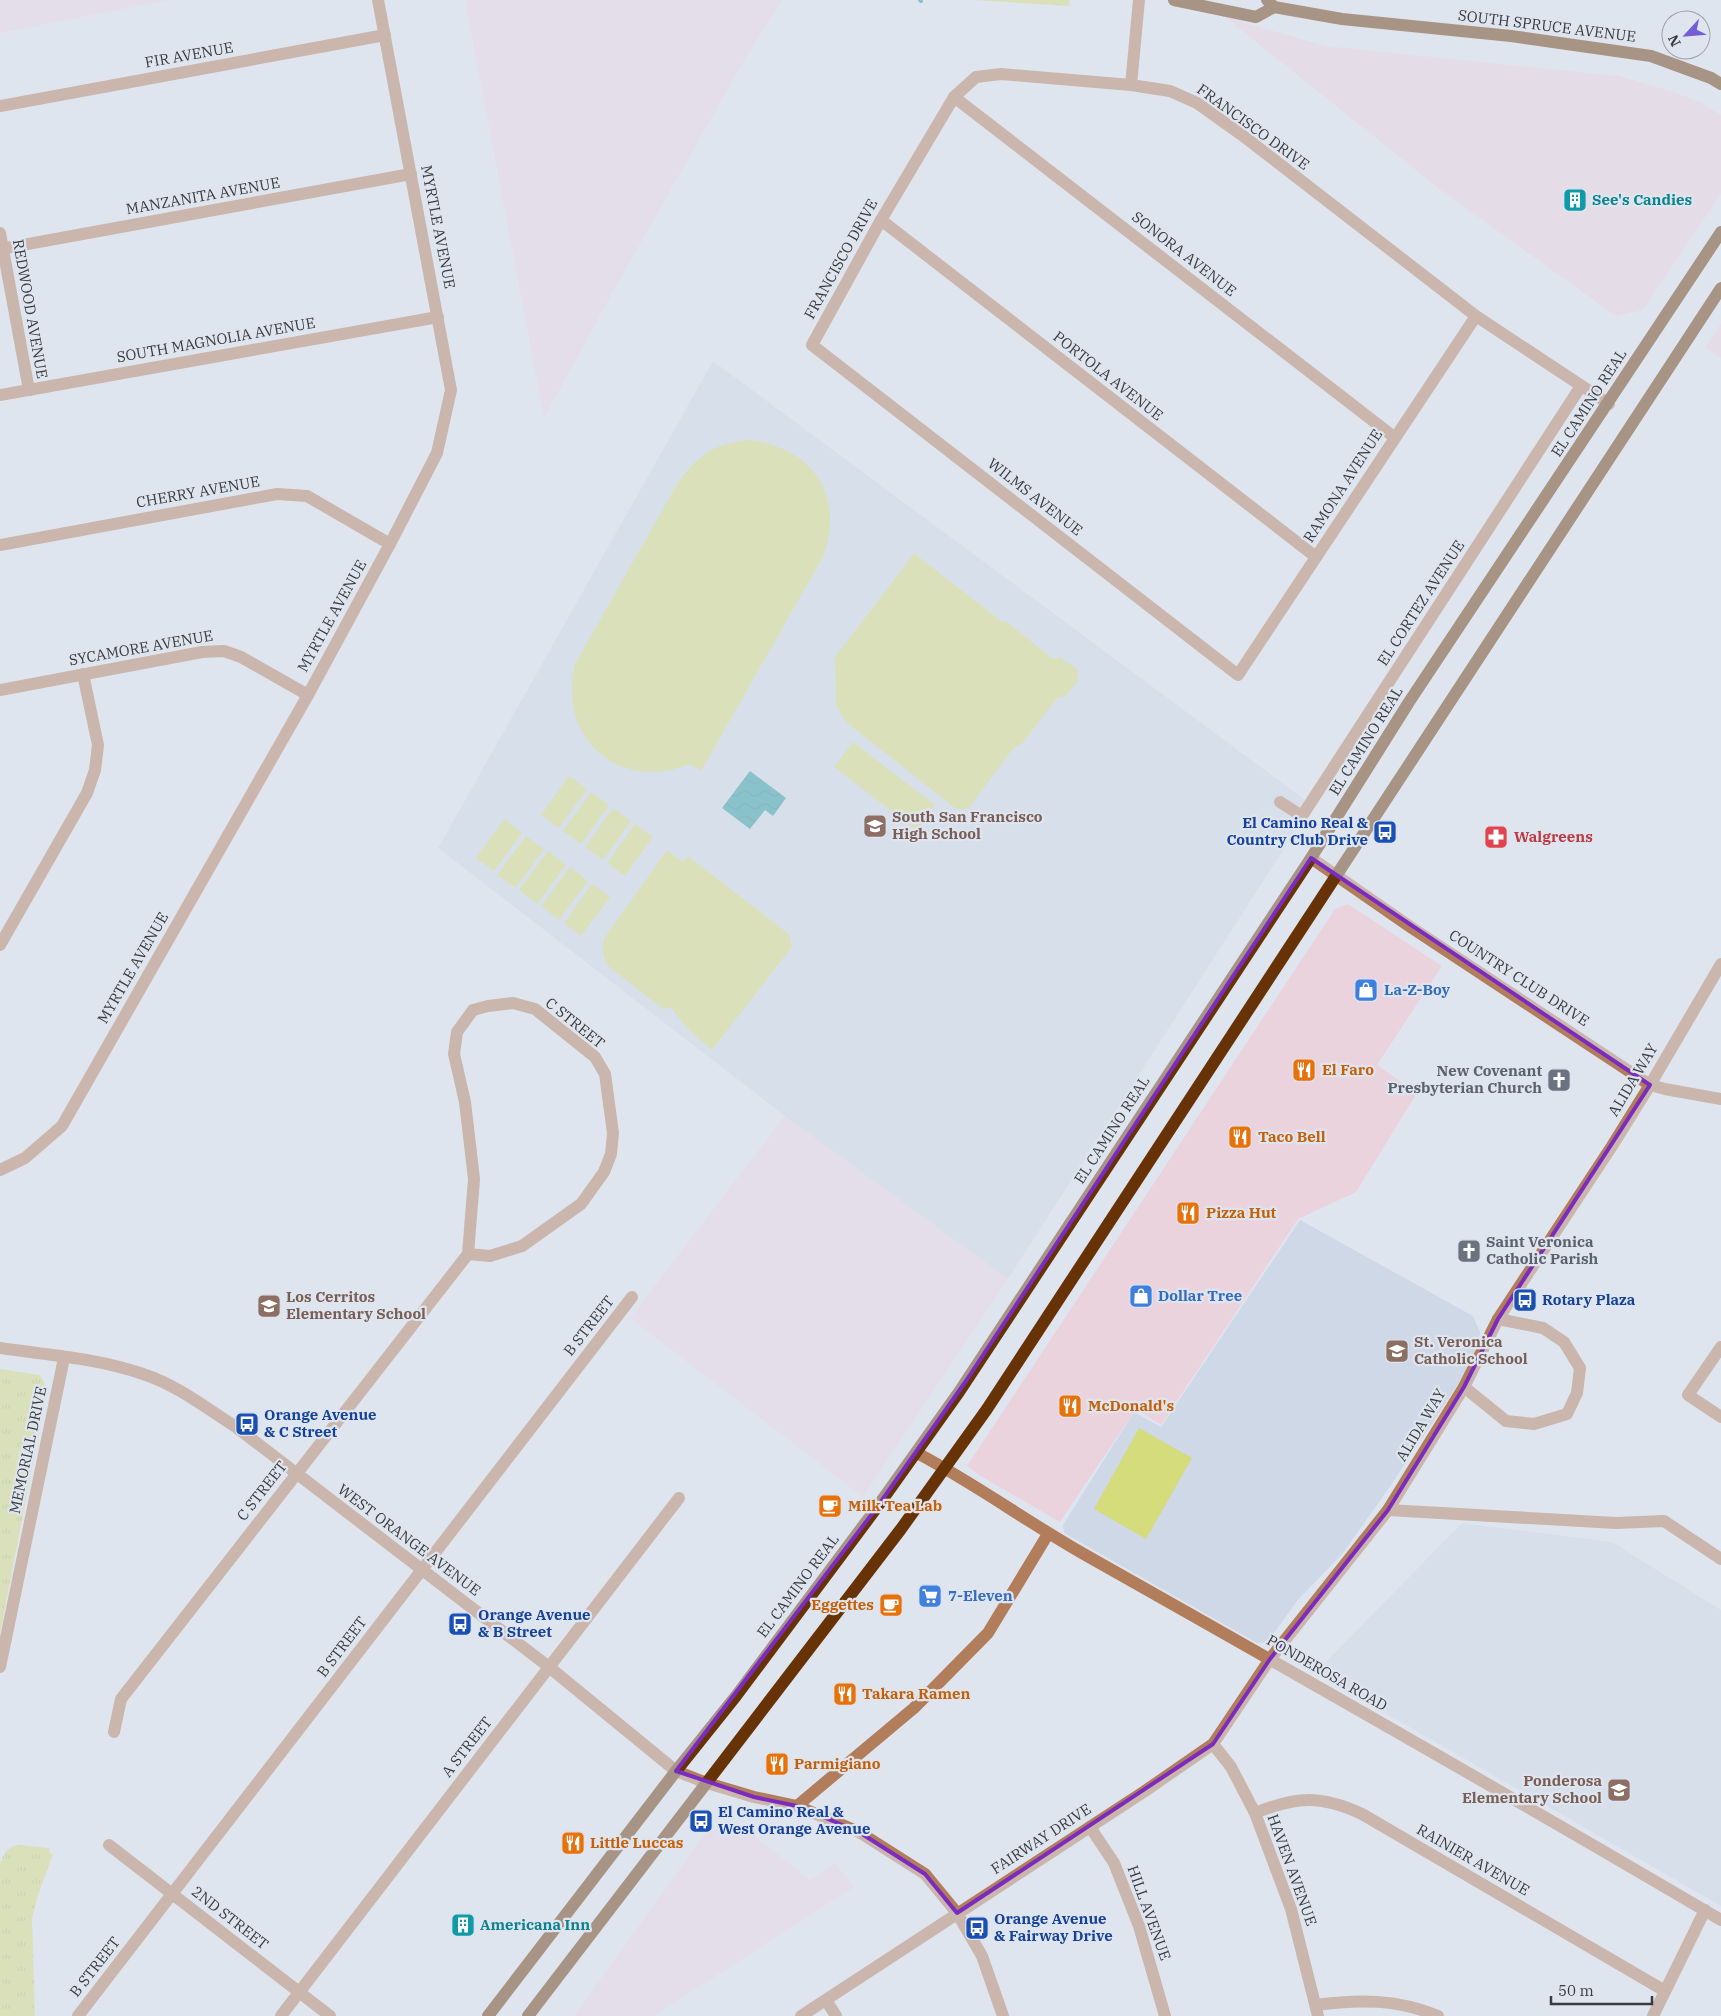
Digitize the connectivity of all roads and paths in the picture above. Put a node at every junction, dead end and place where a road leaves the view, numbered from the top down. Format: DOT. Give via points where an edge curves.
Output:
graph roads {
  1 [pos="378,0"];
  2 [pos="1140,0"];
  3 [pos="1174,0"];
  4 [pos="1270,4"];
  5 [pos="385,35"];
  6 [pos="1131,84"];
  7 [pos="1721,84"];
  8 [pos="954,97"];
  9 [pos="0,106"];
  10 [pos="411,174"];
  11 [pos="881,220"];
  12 [pos="1721,232"];
  13 [pos="0,233"];
  14 [pos="1,249"];
  15 [pos="1721,288"];
  16 [pos="1476,316"];
  17 [pos="438,317"];
  18 [pos="812,345"];
  19 [pos="1582,386"];
  20 [pos="29,390"];
  21 [pos="0,395"];
  22 [pos="1608,404"];
  23 [pos="1394,437"];
  24 [pos="390,544"];
  25 [pos="0,545"];
  26 [pos="1316,557"];
  27 [pos="83,674"];
  28 [pos="1238,675"];
  29 [pos="0,690"];
  30 [pos="308,695"];
  31 [pos="1280,802"];
  32 [pos="1311,858"];
  33 [pos="1337,875"];
  34 [pos="0,945"];
  35 [pos="1721,964"];
  36 [pos="1650,1085"];
  37 [pos="1721,1099"];
  38 [pos="0,1170"];
  39 [pos="468,1254"];
  40 [pos="632,1297"];
  41 [pos="1498,1318"];
  42 [pos="1721,1347"];
  43 [pos="0,1348"];
  44 [pos="64,1358"];
  45 [pos="1716,1368"];
  46 [pos="1464,1387"];
  47 [pos="1721,1418"];
  48 [pos="917,1453"];
  49 [pos="946,1468"];
  50 [pos="295,1474"];
  51 [pos="679,1498"];
  52 [pos="1388,1510"];
  53 [pos="1048,1534"];
  54 [pos="1721,1559"];
  55 [pos="422,1569"];
  56 [pos="1270,1659"];
  57 [pos="0,1667"];
  58 [pos="549,1667"];
  59 [pos="114,1732"];
  60 [pos="1213,1744"];
  61 [pos="676,1771"];
  62 [pos="707,1783"];
  63 [pos="796,1806"];
  64 [pos="1255,1813"];
  65 [pos="1090,1827"];
  66 [pos="109,1845"];
  67 [pos="173,1895"];
  68 [pos="1705,1910"];
  69 [pos="956,1913"];
  70 [pos="1721,1920"];
  71 [pos="1666,1991"];
  72 [pos="299,1992"];
  73 [pos="826,2000"];
  74 [pos="1317,2010"];
  75 [pos="78,2016"];
  76 [pos="281,2016"];
  77 [pos="330,2016"];
  78 [pos="488,2016"];
  79 [pos="528,2016"];
  80 [pos="801,2016"];
  81 [pos="836,2016"];
  82 [pos="1003,2016"];
  83 [pos="1165,2016"];
  84 [pos="1438,2016"];
  85 [pos="1653,2016"];
  1 -- 5 [label="street, MYRTLE AVENUE"];
  2 -- 6 [label="street"];
  3 -- 4 [label="main road, SOUTH SPRUCE AVENUE" via="1256,17"];
  4 -- 7 [label="main road, SOUTH SPRUCE AVENUE" via="1342,19 1511,36 1650,56"];
  5 -- 9 [label="street, FIR AVENUE"];
  5 -- 10 [label="street, MYRTLE AVENUE"];
  6 -- 8 [label="street, FRANCISCO DRIVE" via="1001,74 976,78"];
  6 -- 16 [label="street, FRANCISCO DRIVE" via="1170,91 1197,103"];
  8 -- 11 [label="street, FRANCISCO DRIVE"];
  8 -- 23 [label="street, SONORA AVENUE"];
  10 -- 14 [label="street, MANZANITA AVENUE"];
  10 -- 17 [label="street, MYRTLE AVENUE"];
  11 -- 18 [label="street, FRANCISCO DRIVE"];
  11 -- 26 [label="street, PORTOLA AVENUE"];
  12 -- 22 [label="main road, EL CAMINO REAL"];
  13 -- 14 [label="street, REDWOOD AVENUE"];
  14 -- 20 [label="street, REDWOOD AVENUE"];
  15 -- 33 [label="main road"];
  16 -- 19 [label="street, FRANCISCO DRIVE"];
  16 -- 23 [label="street, RAMONA AVENUE"];
  17 -- 20 [label="street, SOUTH MAGNOLIA AVENUE"];
  17 -- 24 [label="street, MYRTLE AVENUE" via="451,390 437,453"];
  18 -- 28 [label="street, WILMS AVENUE"];
  19 -- 22 [label="street, FRANCISCO DRIVE"];
  19 -- 31 [label="street, EL CORTEZ AVENUE" via="1302,816"];
  20 -- 21 [label="street, SOUTH MAGNOLIA AVENUE"];
  22 -- 32 [label="main road, EL CAMINO REAL" via="1409,702"];
  23 -- 26 [label="street, RAMONA AVENUE"];
  24 -- 25 [label="street, CHERRY AVENUE" via="307,496 277,494"];
  24 -- 30 [label="street, MYRTLE AVENUE"];
  26 -- 28 [label="street, RAMONA AVENUE"];
  27 -- 29 [label="street, SYCAMORE AVENUE"];
  27 -- 30 [label="street, SYCAMORE AVENUE" via="202,652 224,651 241,657"];
  27 -- 34 [label="street" via="98,745 95,770 87,793"];
  30 -- 38 [label="street, MYRTLE AVENUE" via="62,1126 25,1158"];
  32 -- 33 [label="street, COUNTRY CLUB DRIVE"];
  32 -- 48 [label="main road, EL CAMINO REAL"];
  33 -- 36 [label="street, COUNTRY CLUB DRIVE"];
  33 -- 49 [label="main road"];
  35 -- 36 [label="street, ALIDA WAY"];
  36 -- 37 [label="street, COUNTRY CLUB DRIVE"];
  36 -- 41 [label="street, ALIDA WAY"];
  39 -- 39 [label="street, C STREET" via="474,1179 465,1102 454,1054 457,1032 473,1010 513,1002 535,1009 595,1057 604,1074 613,1133 611,1154 604,1172 582,1204 522,1246 490,1256"];
  39 -- 50 [label="street, C STREET"];
  40 -- 55 [label="street, B STREET"];
  41 -- 46 [label="street, ALIDA WAY"];
  41 -- 46 [label="street" via="1544,1328 1564,1342 1580,1368 1576,1393 1567,1414 1534,1424 1506,1420"];
  42 -- 45 [label="street"];
  43 -- 44 [label="street, WEST ORANGE AVENUE"];
  44 -- 50 [label="street, WEST ORANGE AVENUE" via="115,1367 159,1380 236,1427"];
  44 -- 57 [label="street, MEMORIAL DRIVE"];
  45 -- 47 [label="street" via="1688,1394"];
  46 -- 52 [label="street, ALIDA WAY"];
  48 -- 49 [label="street, PONDEROSA ROAD"];
  48 -- 61 [label="main road, EL CAMINO REAL" via="736,1696"];
  49 -- 53 [label="street, PONDEROSA ROAD"];
  49 -- 62 [label="main road"];
  50 -- 55 [label="street, WEST ORANGE AVENUE"];
  50 -- 59 [label="street, C STREET" via="121,1699"];
  51 -- 58 [label="street, A STREET"];
  52 -- 54 [label="street" via="1616,1524 1664,1522"];
  52 -- 56 [label="street, ALIDA WAY"];
  53 -- 56 [label="street, PONDEROSA ROAD"];
  53 -- 63 [label="street" via="988,1633 914,1708"];
  55 -- 58 [label="street, WEST ORANGE AVENUE"];
  55 -- 67 [label="street, B STREET"];
  56 -- 60 [label="street, FAIRWAY DRIVE"];
  56 -- 68 [label="street, PONDEROSA ROAD"];
  58 -- 61 [label="street, WEST ORANGE AVENUE"];
  58 -- 72 [label="street, A STREET"];
  60 -- 64 [label="street, HAVEN AVENUE" via="1231,1767"];
  60 -- 65 [label="street, FAIRWAY DRIVE"];
  61 -- 62 [label="street, WEST ORANGE AVENUE"];
  61 -- 78 [label="main road, EL CAMINO REAL"];
  62 -- 63 [label="street, WEST ORANGE AVENUE"];
  62 -- 79 [label="main road"];
  63 -- 69 [label="street, WEST ORANGE AVENUE" via="859,1832 925,1874"];
  64 -- 71 [label="street, RAINIER AVENUE" via="1313,1799 1339,1804 1362,1814"];
  64 -- 74 [label="street, HAVEN AVENUE" via="1291,1909"];
  65 -- 69 [label="street, FAIRWAY DRIVE"];
  65 -- 83 [label="street, HILL AVENUE" via="1114,1863 1139,1926"];
  66 -- 67 [label="street, 2ND STREET"];
  67 -- 72 [label="street, 2ND STREET"];
  67 -- 75 [label="street, B STREET"];
  68 -- 70 [label="street, PONDEROSA ROAD"];
  68 -- 71 [label="street"];
  69 -- 73 [label="street, FAIRWAY DRIVE"];
  69 -- 82 [label="street, WEST ORANGE AVENUE" via="982,1956"];
  71 -- 85 [label="street"];
  72 -- 76 [label="street, A STREET"];
  72 -- 77 [label="street, 2ND STREET"];
  73 -- 80 [label="street, FAIRWAY DRIVE"];
  73 -- 81 [label="street"];
  74 -- 84 [label="street" via="1349,2000 1384,2001"];
}
